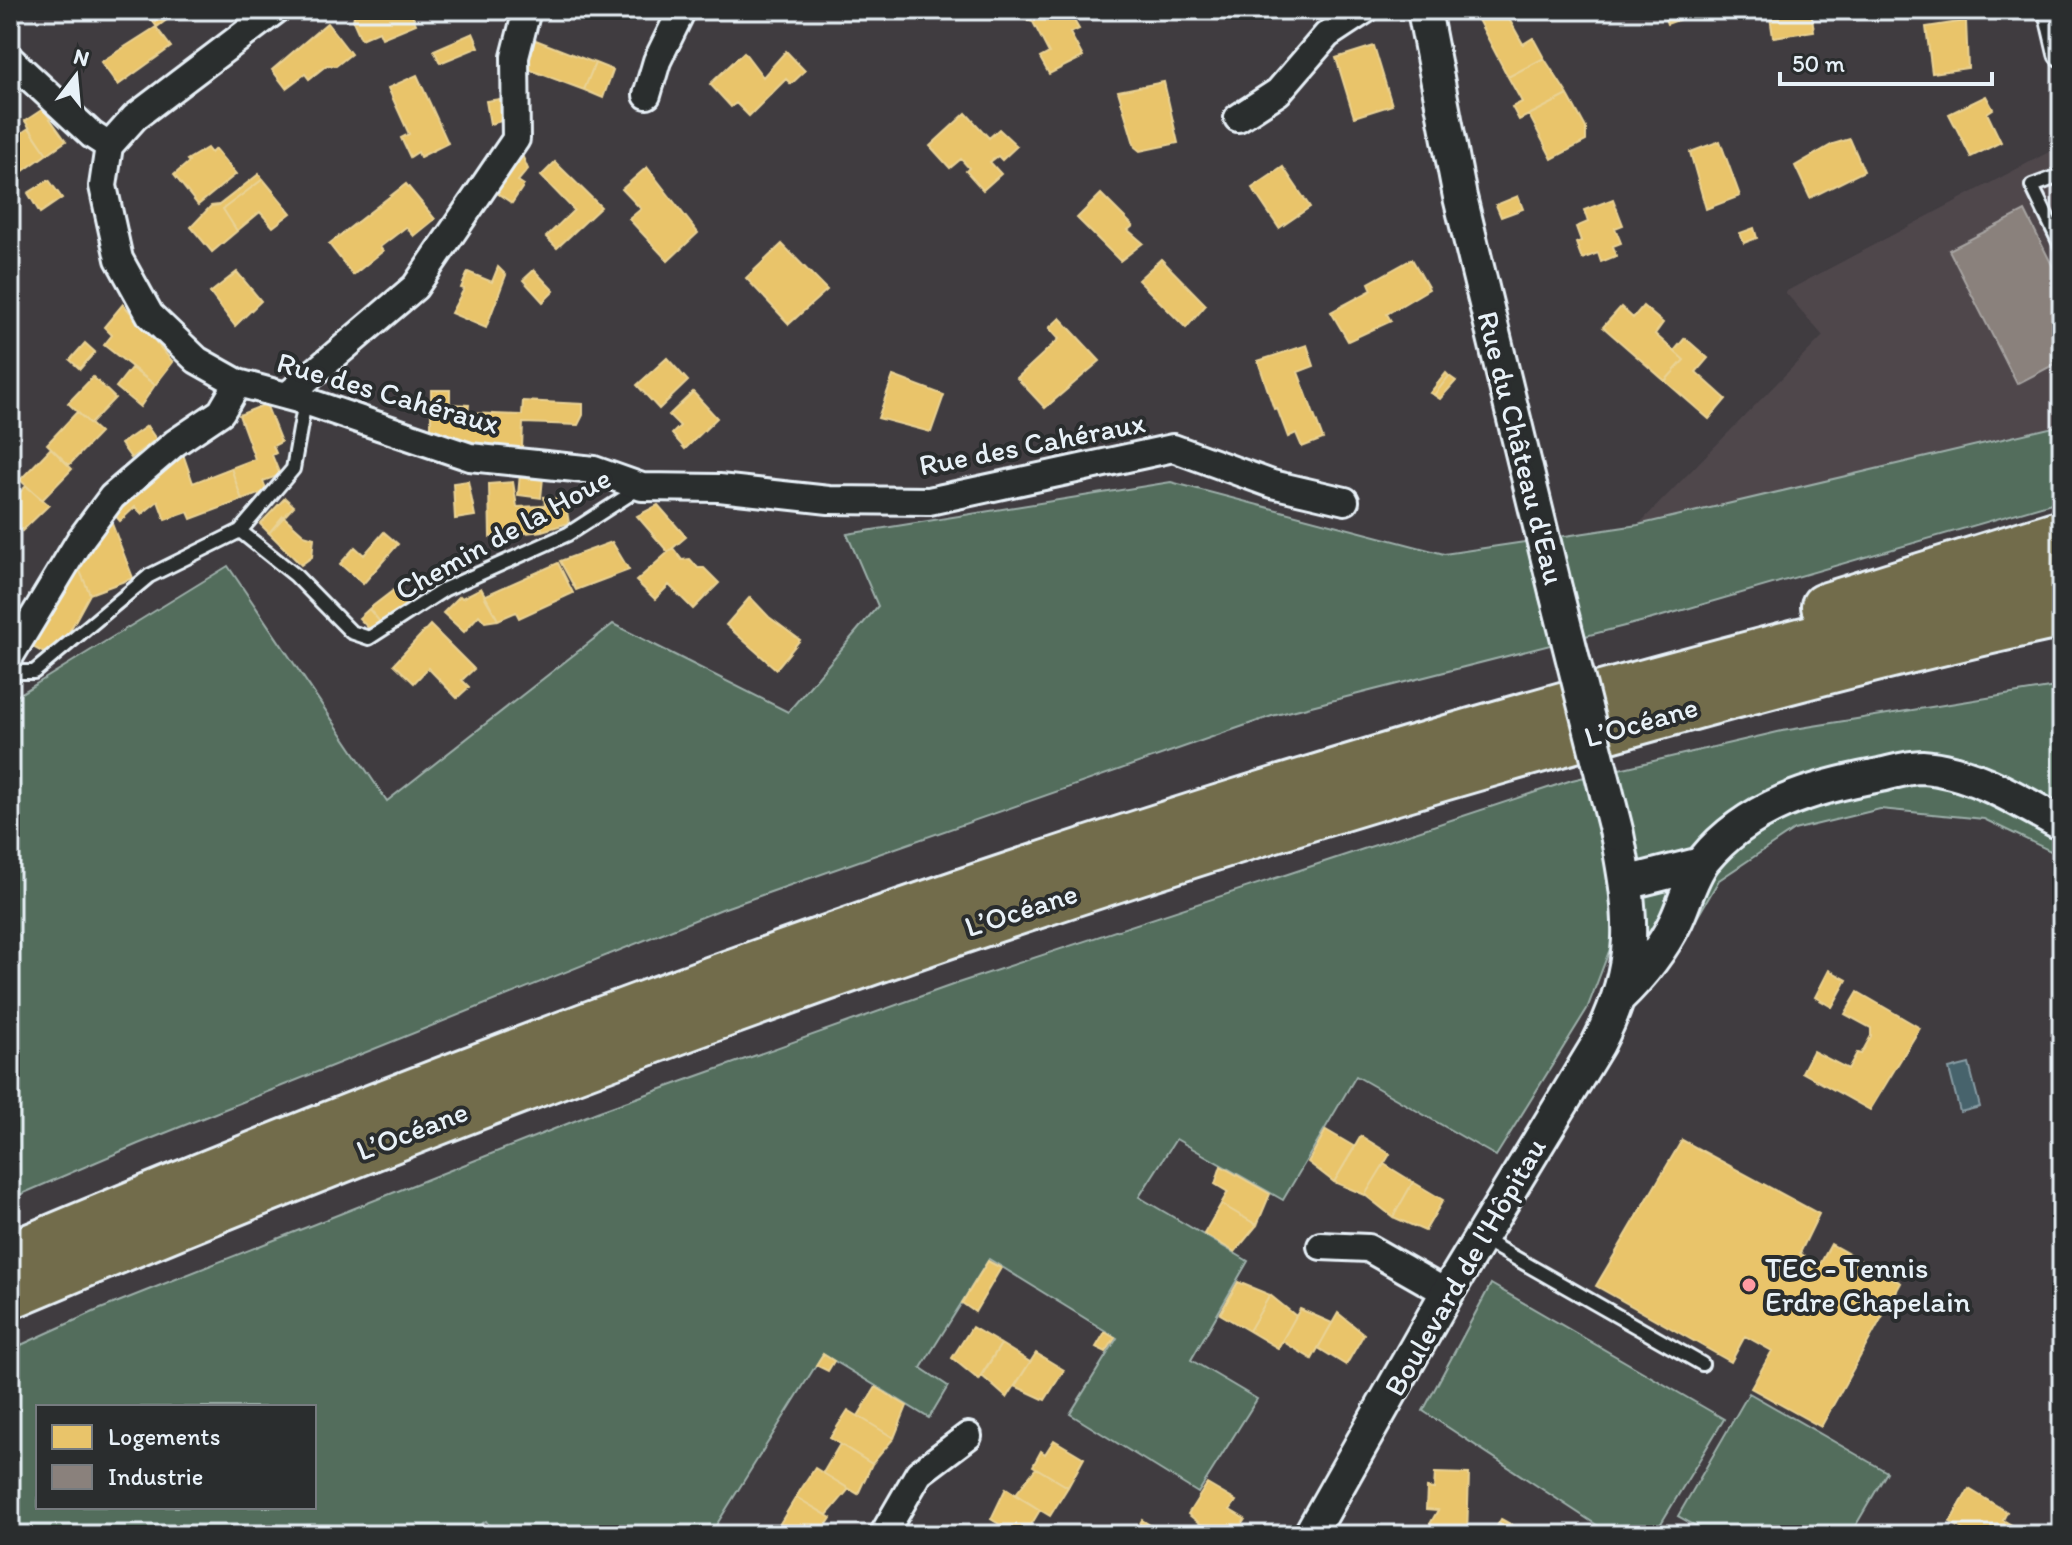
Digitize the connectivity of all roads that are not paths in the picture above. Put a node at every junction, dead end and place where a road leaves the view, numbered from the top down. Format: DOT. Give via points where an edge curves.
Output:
graph roads {
  1 [pos="276,10"];
  2 [pos="527,10"];
  3 [pos="682,10"];
  4 [pos="1365,10"];
  5 [pos="1424,10"];
  6 [pos="2052,10"];
  7 [pos="2062,53"];
  8 [pos="10,59"];
  9 [pos="647,95"];
  10 [pos="1238,118"];
  11 [pos="109,146"];
  12 [pos="2062,175"];
  13 [pos="2062,248"];
  14 [pos="238,383"];
  15 [pos="296,398"];
  16 [pos="642,487"];
  17 [pos="1345,501"];
  18 [pos="240,531"];
  19 [pos="2062,532"];
  20 [pos="2062,577"];
  21 [pos="2062,615"];
  22 [pos="2062,645"];
  23 [pos="10,656"];
  24 [pos="1861,662"];
  25 [pos="10,672"];
  26 [pos="1678,672"];
  27 [pos="2062,824"];
  28 [pos="1701,864"];
  29 [pos="1629,897"];
  30 [pos="1682,907"];
  31 [pos="1618,998"];
  32 [pos="1480,1238"];
  33 [pos="1321,1246"];
  34 [pos="10,1255"];
  35 [pos="1447,1293"];
  36 [pos="10,1296"];
  37 [pos="1702,1364"];
  38 [pos="968,1436"];
  39 [pos="883,1535"];
  40 [pos="1310,1535"];
  1 -- 11 [label="street" via="135,117"];
  2 -- 15 [label="street" via="515,57 516,139 415,287"];
  3 -- 9 [label="street"];
  4 -- 10 [label="street" via="1327,35 1278,92"];
  5 -- 29 [label="street, Rue du Château d'Eau, bridge" via="1460,197"];
  6 -- 7 [label="street"];
  8 -- 11 [label="street"];
  11 -- 14 [label="street, Rue des Cahéraux" via="103,186 119,259 150,315 197,360"];
  12 -- 13 [label="lane" via="2032,186"];
  14 -- 15 [label="street, Rue des Cahéraux"];
  14 -- 23 [label="street" via="221,412 112,497"];
  15 -- 16 [label="street, Rue des Cahéraux" via="470,457 594,470"];
  15 -- 18 [label="lane" via="293,469"];
  16 -- 17 [label="street, Rue des Cahéraux" via="929,501 1173,448 1272,484"];
  16 -- 18 [label="lane, Chemin de la Houe" via="568,534 445,589 369,638 351,632 295,575"];
  18 -- 25 [label="lane" via="149,576 34,672"];
  19 -- 26 [label="highway" via="1696,643"];
  20 -- 26 [label="highway, L’Océane"];
  21 -- 24 [label="highway, L’Océane"];
  22 -- 24 [label="highway" via="1915,673"];
  24 -- 36 [label="highway, L’Océane" via="1365,801 877,959 431,1123"];
  26 -- 34 [label="highway, L’Océane" via="1262,794 863,925 436,1081"];
  27 -- 28 [label="street, Boulevard de l'Hôpitau" via="1964,777 1921,767 1824,788 1761,811"];
  28 -- 29 [label="street"];
  28 -- 30 [label="street, Boulevard de l'Hôpitau"];
  29 -- 30 [label="street" via="1657,912"];
  29 -- 31 [label="street, Boulevard de l'Hôpitau" via="1629,946"];
  30 -- 31 [label="street, Boulevard de l'Hôpitau" via="1652,962"];
  31 -- 32 [label="street, Boulevard de l'Hôpitau" via="1598,1044"];
  32 -- 35 [label="street, Boulevard de l'Hôpitau"];
  32 -- 37 [label="lane"];
  33 -- 35 [label="street" via="1368,1248"];
  35 -- 40 [label="street, Boulevard de l'Hôpitau"];
  38 -- 39 [label="street" via="919,1473"];
}
